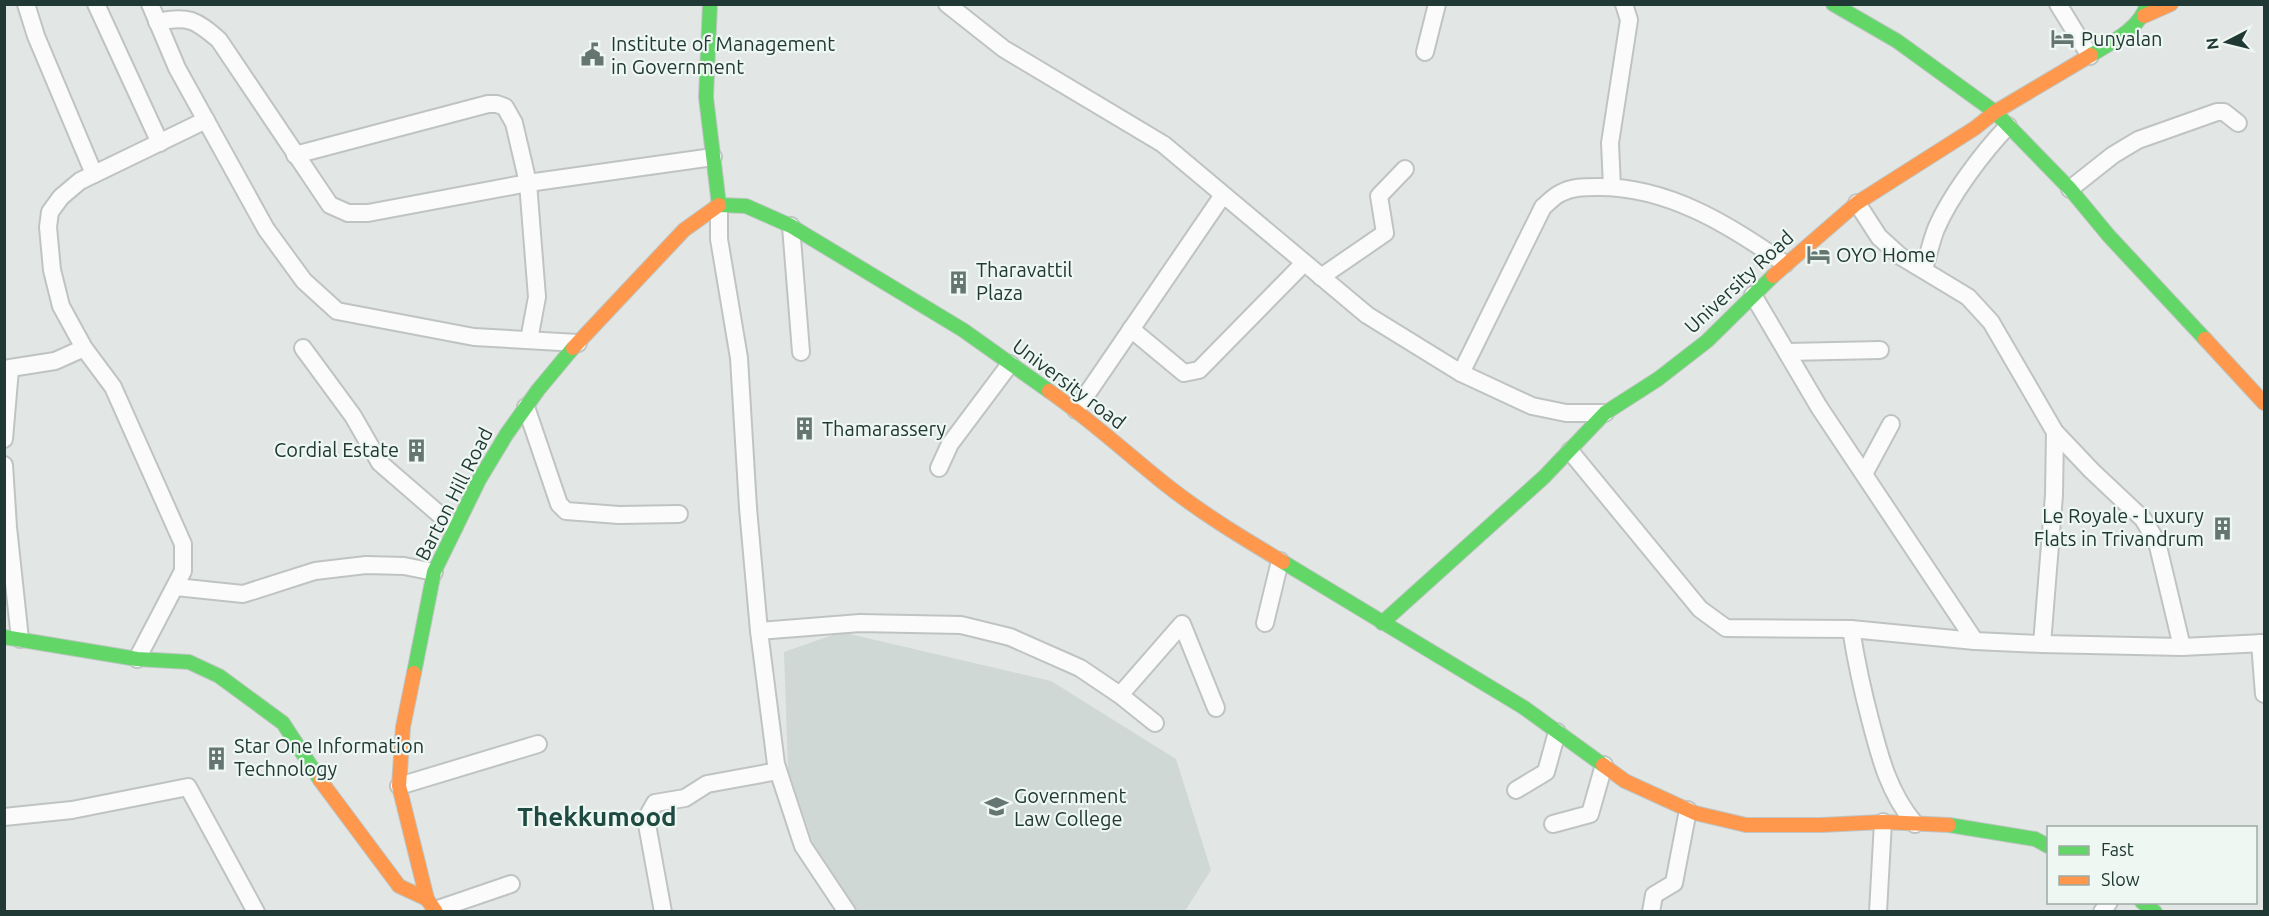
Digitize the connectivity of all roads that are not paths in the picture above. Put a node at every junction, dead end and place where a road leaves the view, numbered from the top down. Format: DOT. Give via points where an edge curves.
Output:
graph roads {
  1 [pos="26,4"];
  2 [pos="96,4"];
  3 [pos="150,4"];
  4 [pos="710,4"];
  5 [pos="948,4"];
  6 [pos="1437,4"];
  7 [pos="1624,4"];
  8 [pos="1833,4"];
  9 [pos="2058,4"];
  10 [pos="2170,4"];
  11 [pos="2145,10"];
  12 [pos="157,22"];
  13 [pos="1425,52"];
  14 [pos="2090,56"];
  15 [pos="1995,112"];
  16 [pos="206,120"];
  17 [pos="2238,123"];
  18 [pos="2008,126"];
  19 [pos="160,143"];
  20 [pos="295,154"];
  21 [pos="713,157"];
  22 [pos="1406,169"];
  23 [pos="94,174"];
  24 [pos="528,183"];
  25 [pos="1612,187"];
  26 [pos="2070,189"];
  27 [pos="1222,195"];
  28 [pos="1857,203"];
  29 [pos="719,205"];
  30 [pos="791,226"];
  31 [pos="1304,263"];
  32 [pos="1785,264"];
  33 [pos="1924,269"];
  34 [pos="1321,277"];
  35 [pos="1753,295"];
  36 [pos="1131,329"];
  37 [pos="529,340"];
  38 [pos="578,343"];
  39 [pos="84,348"];
  40 [pos="303,348"];
  41 [pos="1880,350"];
  42 [pos="801,352"];
  43 [pos="1787,352"];
  44 [pos="1010,363"];
  45 [pos="7,369"];
  46 [pos="1461,373"];
  47 [pos="2265,403"];
  48 [pos="526,407"];
  49 [pos="1076,410"];
  50 [pos="1605,413"];
  51 [pos="1891,424"];
  52 [pos="2055,432"];
  53 [pos="4,440"];
  54 [pos="1570,451"];
  55 [pos="4,465"];
  56 [pos="939,468"];
  57 [pos="1864,474"];
  58 [pos="679,514"];
  59 [pos="454,527"];
  60 [pos="1280,561"];
  61 [pos="434,572"];
  62 [pos="176,587"];
  63 [pos="1265,623"];
  64 [pos="1382,623"];
  65 [pos="1851,629"];
  66 [pos="759,631"];
  67 [pos="12,638"];
  68 [pos="1975,641"];
  69 [pos="2262,643"];
  70 [pos="2042,644"];
  71 [pos="2182,648"];
  72 [pos="137,659"];
  73 [pos="2265,694"];
  74 [pos="1120,695"];
  75 [pos="1216,708"];
  76 [pos="1155,723"];
  77 [pos="1557,732"];
  78 [pos="538,744"];
  79 [pos="1604,765"];
  80 [pos="778,771"];
  81 [pos="399,786"];
  82 [pos="1516,790"];
  83 [pos="1688,810"];
  84 [pos="4,817"];
  85 [pos="1883,822"];
  86 [pos="1553,824"];
  87 [pos="1915,824"];
  88 [pos="2047,845"];
  89 [pos="511,884"];
  90 [pos="432,907"];
  91 [pos="256,912"];
  92 [pos="663,912"];
  93 [pos="847,912"];
  94 [pos="1651,912"];
  95 [pos="1878,912"];
  1 -- 23 [label="street"];
  2 -- 19 [label="street"];
  3 -- 12 [label="street"];
  4 -- 21 [label="street" via="706,97"];
  5 -- 27 [label="street" via="1004,49 1163,144"];
  6 -- 13 [label="street"];
  7 -- 25 [label="street" via="1629,20 1610,143"];
  8 -- 15 [label="street" via="1897,41"];
  9 -- 14 [label="street"];
  10 -- 11 [label="street, University Road"];
  11 -- 14 [label="street, University Road" via="2115,41"];
  12 -- 16 [label="street"];
  12 -- 20 [label="street" via="189,19 219,40"];
  14 -- 15 [label="street, University Road"];
  15 -- 18 [label="street"];
  15 -- 28 [label="street, University Road"];
  16 -- 19 [label="street"];
  16 -- 37 [label="street" via="266,229 304,281 337,310 474,337"];
  17 -- 26 [label="street" via="2224,112 2217,112 2149,136 2113,155"];
  18 -- 26 [label="street"];
  18 -- 33 [label="street" via="1990,144 1949,204 1935,230"];
  19 -- 23 [label="street"];
  20 -- 24 [label="street" via="330,205 348,213 368,213"];
  20 -- 24 [label="street" via="497,104 505,107 514,123"];
  21 -- 24 [label="street"];
  21 -- 29 [label="street"];
  22 -- 34 [label="street" via="1378,196 1385,233"];
  23 -- 39 [label="street" via="61,196 50,212 48,227 52,270 61,306"];
  24 -- 37 [label="street" via="537,297"];
  25 -- 32 [label="street" via="1697,209"];
  25 -- 46 [label="street" via="1575,188 1560,193 1543,207"];
  26 -- 47 [label="street"];
  27 -- 31 [label="street"];
  27 -- 36 [label="street"];
  28 -- 32 [label="street, University Road"];
  28 -- 33 [label="street" via="1879,237 1900,256"];
  29 -- 30 [label="street, University road" via="746,206"];
  29 -- 38 [label="street, Barton Hill Road" via="684,230"];
  29 -- 66 [label="street" via="718,239 739,358"];
  30 -- 42 [label="street"];
  30 -- 44 [label="street, University road" via="963,330"];
  31 -- 34 [label="street"];
  31 -- 36 [label="street" via="1199,370 1184,373"];
  32 -- 35 [label="street, University Road"];
  33 -- 52 [label="street" via="1968,297 1990,322"];
  34 -- 46 [label="street" via="1368,315"];
  35 -- 43 [label="street"];
  35 -- 50 [label="street, University Road" via="1707,341"];
  36 -- 49 [label="street"];
  37 -- 38 [label="street"];
  38 -- 48 [label="street, Barton Hill Road"];
  39 -- 45 [label="street" via="55,361"];
  39 -- 62 [label="street" via="113,387 183,544 183,571"];
  40 -- 59 [label="street" via="353,416 380,463"];
  41 -- 43 [label="street"];
  43 -- 57 [label="street"];
  44 -- 49 [label="street, University road"];
  44 -- 56 [label="street" via="950,444"];
  45 -- 53 [label="street"];
  46 -- 50 [label="street" via="1532,406 1566,413"];
  48 -- 58 [label="street" via="559,504 566,512"];
  48 -- 59 [label="street, Barton Hill Road"];
  49 -- 60 [label="street, University road" via="1162,482"];
  50 -- 54 [label="street, University Road"];
  51 -- 57 [label="street"];
  52 -- 70 [label="street"];
  52 -- 71 [label="street" via="2143,519 2157,542"];
  54 -- 64 [label="street, University Road"];
  54 -- 65 [label="street" via="1700,609 1726,628"];
  55 -- 67 [label="street"];
  57 -- 68 [label="street"];
  59 -- 61 [label="street, Barton Hill Road"];
  60 -- 63 [label="street"];
  60 -- 64 [label="street, University road"];
  61 -- 62 [label="street" via="366,565 315,571 243,594"];
  61 -- 81 [label="street, Barton Hill Road" via="403,727"];
  62 -- 72 [label="street"];
  64 -- 77 [label="street, University road" via="1478,679"];
  65 -- 68 [label="street"];
  65 -- 87 [label="street" via="1857,670 1883,767 1893,793"];
  66 -- 74 [label="street" via="860,623 961,625 1010,637 1060,659"];
  66 -- 80 [label="street"];
  67 -- 72 [label="street"];
  68 -- 70 [label="street"];
  69 -- 71 [label="street"];
  69 -- 73 [label="street"];
  70 -- 71 [label="street"];
  72 -- 90 [label="street" via="189,662 219,676 283,723 358,834 399,886"];
  74 -- 75 [label="street" via="1182,624"];
  74 -- 76 [label="street"];
  77 -- 79 [label="street, University road"];
  77 -- 82 [label="street" via="1546,772"];
  78 -- 81 [label="street"];
  79 -- 83 [label="street, University road" via="1625,781"];
  79 -- 86 [label="street" via="1590,814"];
  80 -- 92 [label="street" via="707,784 685,798 655,803 646,819"];
  80 -- 93 [label="street" via="803,846"];
  81 -- 90 [label="street, Barton Hill Road" via="411,842"];
  83 -- 85 [label="street, University road" via="1746,825"];
  83 -- 94 [label="street" via="1674,883 1654,895"];
  84 -- 91 [label="street" via="72,810 188,787"];
  85 -- 87 [label="street, University road"];
  85 -- 95 [label="street"];
  87 -- 88 [label="street, University road" via="1959,826 2035,839"];
  89 -- 90 [label="street"];
}
